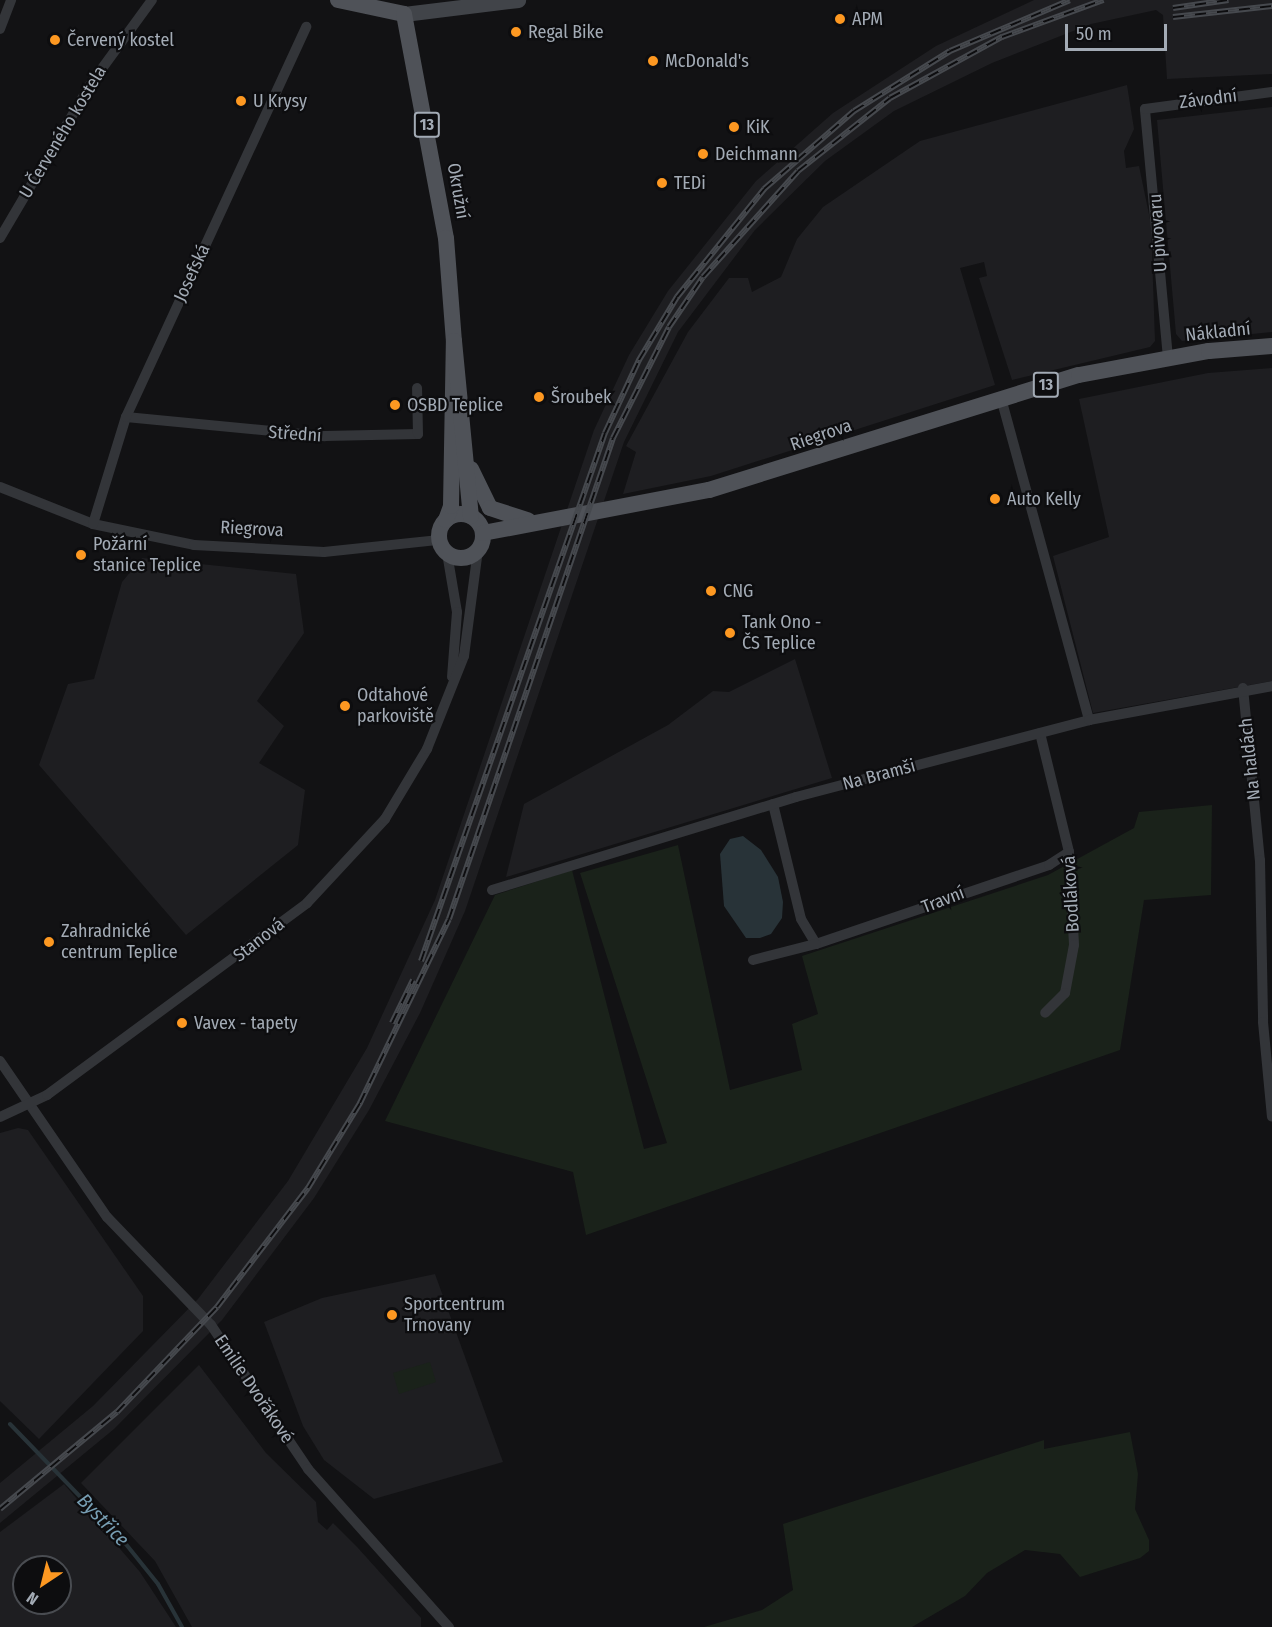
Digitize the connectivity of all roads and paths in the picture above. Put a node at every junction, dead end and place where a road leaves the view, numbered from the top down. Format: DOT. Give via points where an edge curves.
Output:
graph roads {
  1 [pos="11,0"];
  2 [pos="152,0"];
  3 [pos="338,0"];
  4 [pos="518,0"];
  5 [pos="404,14"];
  6 [pos="306,27"];
  7 [pos="0,29"];
  8 [pos="1272,92"];
  9 [pos="1145,109"];
  10 [pos="0,238"];
  11 [pos="454,341"];
  12 [pos="1272,346"];
  13 [pos="1168,358"];
  14 [pos="417,388"];
  15 [pos="1001,398"];
  16 [pos="462,412"];
  17 [pos="126,417"];
  18 [pos="0,487"];
  19 [pos="471,516"];
  20 [pos="446,520"];
  21 [pos="549,522"];
  22 [pos="93,524"];
  23 [pos="483,533"];
  24 [pos="443,547"];
  25 [pos="478,550"];
  26 [pos="1272,686"];
  27 [pos="1243,688"];
  28 [pos="449,695"];
  29 [pos="1089,720"];
  30 [pos="1040,733"];
  31 [pos="773,804"];
  32 [pos="1069,852"];
  33 [pos="492,890"];
  34 [pos="816,944"];
  35 [pos="753,960"];
  36 [pos="1045,1013"];
  37 [pos="0,1060"];
  38 [pos="29,1106"];
  39 [pos="0,1117"];
  40 [pos="1272,1117"];
  41 [pos="449,1627"];
  1 -- 7 [label="street"];
  2 -- 10 [label="street, U Červeného kostela" via="90,85"];
  3 -- 5 [label="main road"];
  4 -- 5 [label="main road"];
  5 -- 11 [label="main road, Okružní / 13" via="446,238"];
  6 -- 17 [label="street, Josefská"];
  8 -- 9 [label="street, Závodní"];
  9 -- 13 [label="street, U pivovaru"];
  11 -- 16 [label="main road, Okružní / 13"];
  11 -- 20 [label="main road, Okružní / 13" via="448,421 451,493"];
  12 -- 13 [label="main road, Nákladní / 13"];
  13 -- 15 [label="main road, Riegrova / 13"];
  14 -- 17 [label="street, Střední" via="418,434 325,436"];
  15 -- 21 [label="main road, Riegrova / 13" via="709,490"];
  15 -- 29 [label="street"];
  16 -- 19 [label="main road, Okružní / 13"];
  16 -- 21 [label="main road, 13" via="472,474 485,503 504,516"];
  17 -- 22 [label="street, Josefská"];
  18 -- 22 [label="street, Riegrova"];
  19 -- 20 [label="main road"];
  19 -- 23 [label="main road"];
  20 -- 24 [label="main road, 13"];
  21 -- 23 [label="main road, Riegrova / 13"];
  22 -- 24 [label="street, Riegrova" via="194,545 268,550"];
  23 -- 25 [label="main road"];
  24 -- 25 [label="main road" via="462,558"];
  24 -- 28 [label="street, Stanová" via="457,612"];
  25 -- 28 [label="street, Stanová" via="469,639"];
  26 -- 27 [label="street, Na Bramši"];
  27 -- 29 [label="street, Na Bramši"];
  27 -- 40 [label="street, Na haldách" via="1260,860 1263,1022"];
  28 -- 38 [label="street, Stanová" via="399,799 307,903"];
  29 -- 30 [label="street, Na Bramši"];
  30 -- 31 [label="street, Na Bramši"];
  30 -- 32 [label="street, Bodláková"];
  31 -- 33 [label="street, Na Bramši"];
  31 -- 34 [label="street" via="801,919"];
  32 -- 34 [label="street, Travní" via="1049,865"];
  32 -- 36 [label="street, Bodláková" via="1074,956 1065,993"];
  34 -- 35 [label="street, Travní"];
  37 -- 38 [label="street, Emilie Dvořákové"];
  38 -- 39 [label="street, Stanová"];
  38 -- 41 [label="street, Emilie Dvořákové" via="107,1217 229,1348 308,1469"];
}
